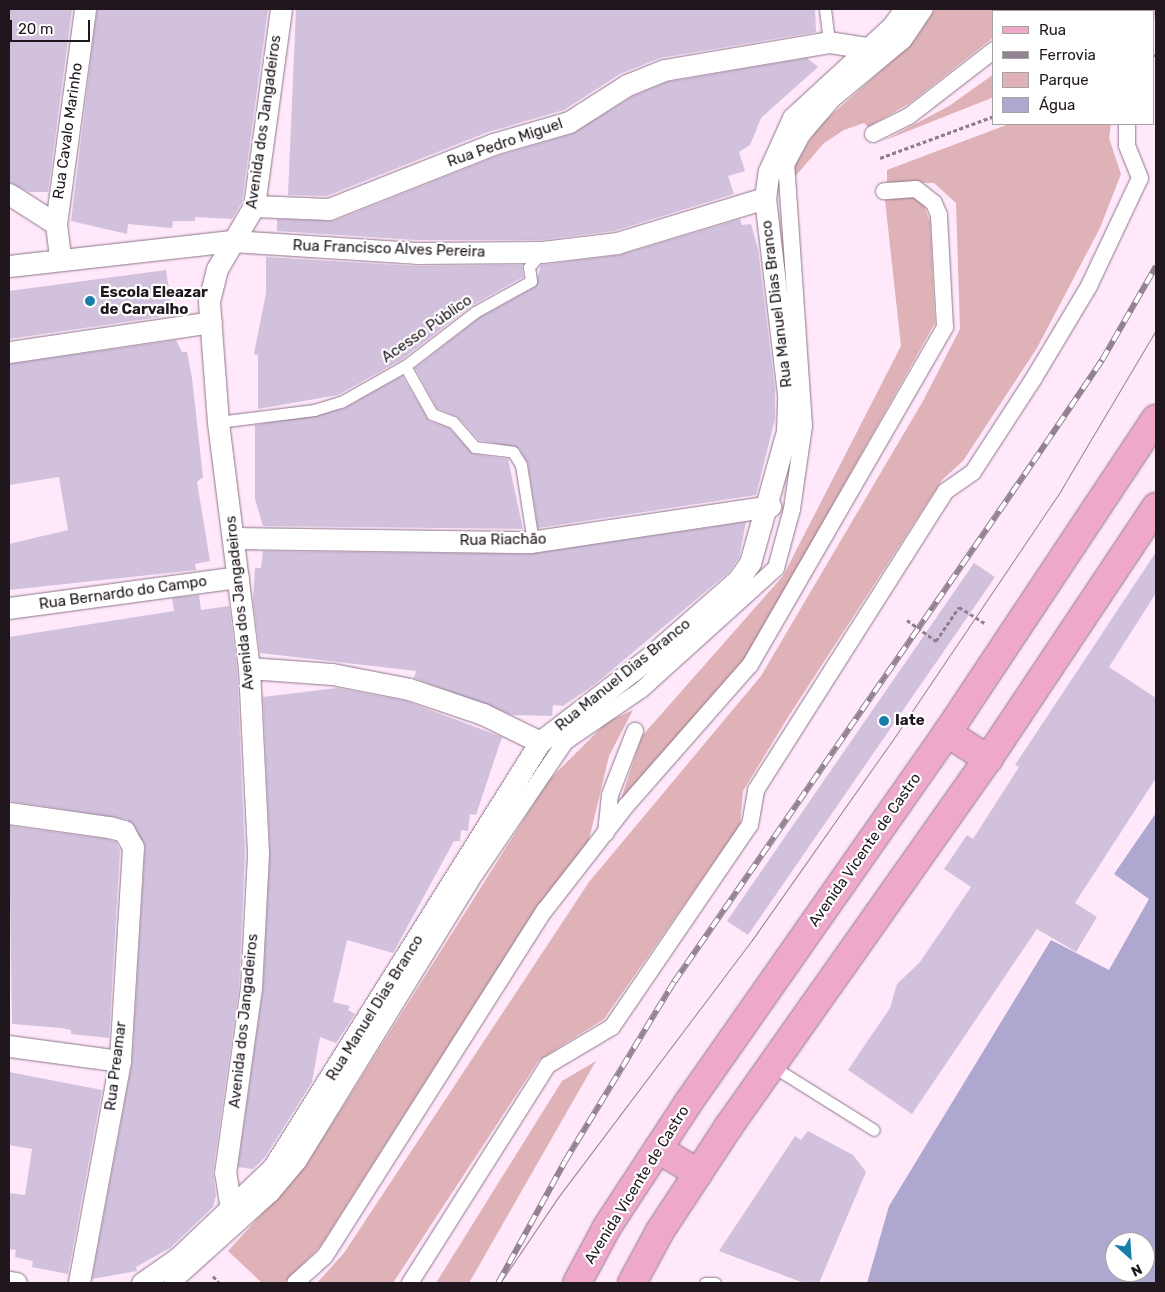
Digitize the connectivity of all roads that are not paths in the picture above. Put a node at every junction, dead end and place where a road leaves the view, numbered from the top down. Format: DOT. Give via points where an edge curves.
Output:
graph roads {
  1 [pos="85,9"];
  2 [pos="281,9"];
  3 [pos="825,9"];
  4 [pos="905,9"];
  5 [pos="925,9"];
  6 [pos="828,42"];
  7 [pos="868,48"];
  8 [pos="992,52"];
  9 [pos="1127,125"];
  10 [pos="874,134"];
  11 [pos="884,191"];
  12 [pos="9,194"];
  13 [pos="764,198"];
  14 [pos="254,206"];
  15 [pos="56,224"];
  16 [pos="232,241"];
  17 [pos="542,252"];
  18 [pos="60,258"];
  19 [pos="9,266"];
  20 [pos="211,322"];
  21 [pos="9,352"];
  22 [pos="404,366"];
  23 [pos="1156,419"];
  24 [pos="218,422"];
  25 [pos="770,506"];
  26 [pos="1156,507"];
  27 [pos="233,538"];
  28 [pos="533,542"];
  29 [pos="238,577"];
  30 [pos="9,608"];
  31 [pos="249,668"];
  32 [pos="635,731"];
  33 [pos="947,733"];
  34 [pos="540,742"];
  35 [pos="988,759"];
  36 [pos="9,813"];
  37 [pos="606,833"];
  38 [pos="9,1046"];
  39 [pos="120,1061"];
  40 [pos="772,1066"];
  41 [pos="874,1130"];
  42 [pos="658,1149"];
  43 [pos="698,1173"];
  44 [pos="231,1209"];
  45 [pos="9,1282"];
  46 [pos="16,1283"];
  47 [pos="79,1283"];
  48 [pos="142,1283"];
  49 [pos="172,1283"];
  50 [pos="296,1283"];
  51 [pos="410,1283"];
  52 [pos="577,1283"];
  53 [pos="632,1283"];
  54 [pos="705,1283"];
  55 [pos="715,1283"];
  1 -- 15 [label="street, Rua Cavalo Marinho"];
  2 -- 14 [label="street, Avenida dos Jangadeiros"];
  3 -- 6 [label="lane"];
  4 -- 7 [label="street, Rua Manuel Dias Branco"];
  5 -- 49 [label="street" via="904,40 833,100 808,128 786,165 804,426 792,509 776,568 641,690 565,742 470,882 298,1162 271,1194"];
  6 -- 7 [label="street, Rua Pedro Miguel"];
  6 -- 14 [label="street, Rua Pedro Miguel" via="664,70 627,85 569,122 493,144 329,209"];
  7 -- 13 [label="street, Rua Manuel Dias Branco" via="793,118 778,143"];
  8 -- 10 [label="street" via="909,116"];
  9 -- 51 [label="street" via="1127,145 1140,178 1089,286 1034,378 973,472 941,500 756,790 750,825 612,1027 548,1066"];
  11 -- 37 [label="street" via="916,189 934,203 939,215 945,327 750,665"];
  12 -- 15 [label="street"];
  13 -- 17 [label="street, Rua Francisco Alves Pereira" via="617,243"];
  13 -- 25 [label="street, Rua Manuel Dias Branco" via="788,394 788,431"];
  14 -- 16 [label="street, Avenida dos Jangadeiros"];
  15 -- 18 [label="street, Rua Cavalo Marinho"];
  16 -- 17 [label="street, Rua Francisco Alves Pereira" via="416,253"];
  16 -- 18 [label="street, Rua Francisco Alves Pereira"];
  16 -- 20 [label="street, Avenida dos Jangadeiros" via="212,282"];
  17 -- 22 [label="lane, Acesso Público" via="529,267 531,281 475,312"];
  18 -- 19 [label="street, Rua Francisco Alves Pereira"];
  20 -- 21 [label="street"];
  20 -- 24 [label="street, Avenida dos Jangadeiros"];
  22 -- 24 [label="lane, Acesso Público" via="341,402 314,410"];
  22 -- 28 [label="lane" via="432,414 453,422 475,447 513,452 521,465"];
  23 -- 33 [label="main road, Avenida Vicente de Castro"];
  24 -- 27 [label="street, Avenida dos Jangadeiros"];
  25 -- 28 [label="street, Rua Riachão"];
  25 -- 34 [label="street, Rua Manuel Dias Branco" via="750,563 738,580 649,658"];
  26 -- 35 [label="main road"];
  27 -- 28 [label="street, Rua Riachão"];
  27 -- 29 [label="street, Avenida dos Jangadeiros"];
  29 -- 30 [label="street, Rua Bernardo do Campo"];
  29 -- 31 [label="street, Avenida dos Jangadeiros"];
  31 -- 34 [label="street" via="332,674 409,689 483,714"];
  31 -- 44 [label="street, Avenida dos Jangadeiros" via="258,853 251,988 225,1173"];
  32 -- 37 [label="street" via="610,795"];
  33 -- 35 [label="main road"];
  33 -- 42 [label="main road, Avenida Vicente de Castro"];
  34 -- 44 [label="street, Rua Manuel Dias Branco" via="307,1117 273,1168"];
  35 -- 40 [label="main road"];
  36 -- 39 [label="street, Rua Preamar" via="120,829 133,847"];
  37 -- 50 [label="street" via="545,910 324,1256"];
  38 -- 39 [label="street"];
  39 -- 47 [label="street, Rua Preamar"];
  40 -- 41 [label="lane"];
  40 -- 43 [label="main road"];
  42 -- 43 [label="main road"];
  42 -- 52 [label="main road, Avenida Vicente de Castro"];
  43 -- 53 [label="main road"];
  44 -- 48 [label="street, Rua Manuel Dias Branco" via="178,1258"];
  45 -- 46 [label="street"];
  54 -- 55 [label="lane"];
}
